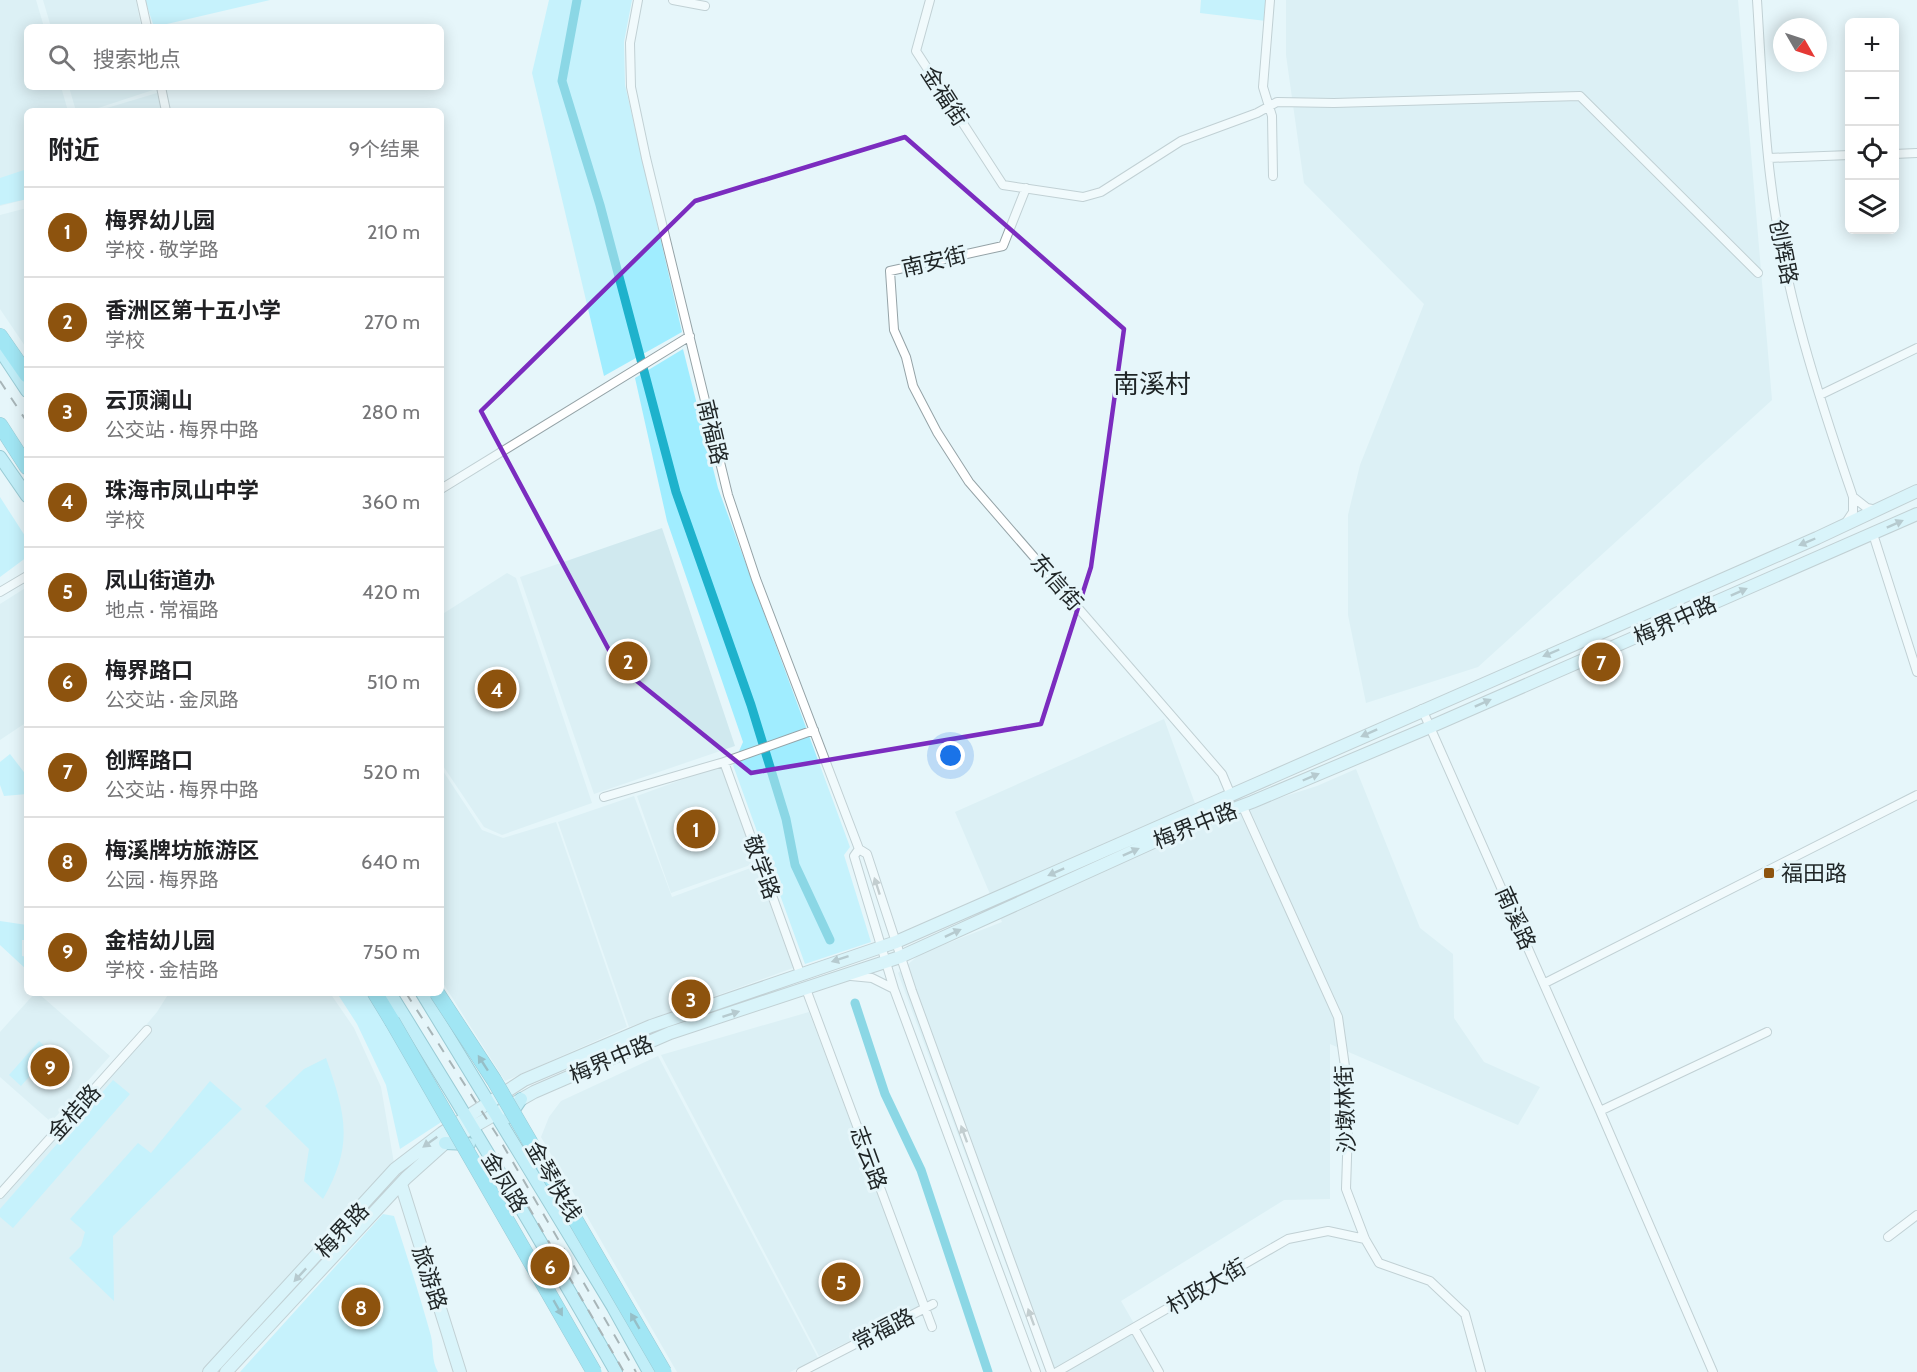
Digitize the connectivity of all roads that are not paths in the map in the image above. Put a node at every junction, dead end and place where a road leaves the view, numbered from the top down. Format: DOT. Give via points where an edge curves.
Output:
graph roads {
  1 [pos="141,0"];
  2 [pos="638,0"];
  3 [pos="673,0"];
  4 [pos="930,0"];
  5 [pos="1270,0"];
  6 [pos="1756,0"];
  7 [pos="705,6"];
  8 [pos="146,24"];
  9 [pos="162,90"];
  10 [pos="1268,107"];
  11 [pos="165,108"];
  12 [pos="1917,153"];
  13 [pos="1899,154"];
  14 [pos="1845,155"];
  15 [pos="1768,158"];
  16 [pos="1273,176"];
  17 [pos="1026,188"];
  18 [pos="1758,273"];
  19 [pos="0,336"];
  20 [pos="690,336"];
  21 [pos="1917,348"];
  22 [pos="0,350"];
  23 [pos="906,357"];
  24 [pos="24,371"];
  25 [pos="24,386"];
  26 [pos="1820,395"];
  27 [pos="0,425"];
  28 [pos="16,450"];
  29 [pos="0,457"];
  30 [pos="24,462"];
  31 [pos="24,467"];
  32 [pos="444,487"];
  33 [pos="1917,491"];
  34 [pos="24,492"];
  35 [pos="1853,496"];
  36 [pos="1877,510"];
  37 [pos="1917,514"];
  38 [pos="1842,526"];
  39 [pos="1873,534"];
  40 [pos="24,578"];
  41 [pos="0,592"];
  42 [pos="1917,672"];
  43 [pos="1422,710"];
  44 [pos="1430,727"];
  45 [pos="814,730"];
  46 [pos="724,762"];
  47 [pos="1230,793"];
  48 [pos="1917,795"];
  49 [pos="603,797"];
  50 [pos="1242,805"];
  51 [pos="859,849"];
  52 [pos="896,942"];
  53 [pos="880,947"];
  54 [pos="900,957"];
  55 [pos="885,962"];
  56 [pos="800,973"];
  57 [pos="847,975"];
  58 [pos="773,983"];
  59 [pos="1545,983"];
  60 [pos="806,989"];
  61 [pos="894,989"];
  62 [pos="377,996"];
  63 [pos="392,996"];
  64 [pos="424,996"];
  65 [pos="439,996"];
  66 [pos="778,998"];
  67 [pos="147,1030"];
  68 [pos="1767,1032"];
  69 [pos="521,1099"];
  70 [pos="487,1102"];
  71 [pos="1600,1111"];
  72 [pos="495,1116"];
  73 [pos="467,1117"];
  74 [pos="473,1129"];
  75 [pos="508,1136"];
  76 [pos="445,1143"];
  77 [pos="485,1152"];
  78 [pos="401,1184"];
  79 [pos="0,1194"];
  80 [pos="1917,1215"];
  81 [pos="1888,1237"];
  82 [pos="1365,1239"];
  83 [pos="929,1306"];
  84 [pos="932,1327"];
  85 [pos="1134,1328"];
  86 [pos="209,1372"];
  87 [pos="226,1372"];
  88 [pos="460,1372"];
  89 [pos="594,1372"];
  90 [pos="616,1372"];
  91 [pos="649,1372"];
  92 [pos="664,1372"];
  93 [pos="801,1372"];
  94 [pos="1036,1372"];
  95 [pos="1051,1372"];
  96 [pos="1057,1372"];
  97 [pos="1159,1372"];
  98 [pos="1481,1372"];
  99 [pos="1713,1372"];
  1 -- 8 [label="street"];
  2 -- 20 [label="street, 南福路" via="630,43 631,87"];
  3 -- 7 [label="street"];
  4 -- 17 [label="street, 金福街" via="916,51 1003,185"];
  5 -- 10 [label="street" via="1263,87"];
  6 -- 15 [label="street, 创辉路"];
  9 -- 11 [label="street"];
  10 -- 16 [label="street" via="1272,116"];
  10 -- 17 [label="street" via="1181,141 1101,192 1083,197"];
  10 -- 18 [label="street" via="1277,102 1334,104 1580,96"];
  12 -- 13 [label="street"];
  14 -- 15 [label="street"];
  15 -- 26 [label="street, 创辉路" via="1791,291"];
  17 -- 23 [label="street, 南安街" via="1004,246 890,271 894,330"];
  19 -- 24 [label="highway"];
  20 -- 32 [label="street"];
  20 -- 45 [label="street, 南福路" via="728,495"];
  21 -- 26 [label="street"];
  22 -- 25 [label="main road"];
  23 -- 47 [label="street, 东信街" via="913,386 969,482 1222,774"];
  26 -- 35 [label="street, 创辉路"];
  27 -- 28 [label="highway"];
  28 -- 30 [label="highway"];
  28 -- 31 [label="main road"];
  29 -- 34 [label="main road"];
  33 -- 36 [label="main road, 梅界中路"];
  35 -- 36 [label="street" via="1867,508"];
  35 -- 38 [label="street" via="1853,512"];
  36 -- 38 [label="main road, 梅界中路"];
  39 -- 37 [label="main road, 梅界中路, one-way"];
  38 -- 43 [label="main road, 梅界中路, one-way"];
  39 -- 42 [label="street"];
  44 -- 39 [label="main road, 梅界中路, one-way"];
  40 -- 41 [label="street"];
  43 -- 44 [label="street, 南溪路"];
  43 -- 47 [label="main road, 梅界中路, one-way"];
  50 -- 44 [label="main road, 梅界中路, one-way"];
  44 -- 59 [label="street, 南溪路"];
  45 -- 46 [label="street"];
  45 -- 51 [label="street, 南福路"];
  46 -- 49 [label="street"];
  46 -- 56 [label="street, 敬学路"];
  47 -- 52 [label="main road, 梅界中路, one-way"];
  48 -- 59 [label="street"];
  54 -- 50 [label="main road, 梅界中路, one-way"];
  50 -- 82 [label="street, 沙墩林街" via="1338,1017 1349,1095 1346,1189"];
  52 -- 51 [label="street, one-way" via="867,854"];
  51 -- 53 [label="street" via="854,856"];
  52 -- 53 [label="main road, 梅界中路"];
  52 -- 54 [label="street"];
  53 -- 55 [label="street"];
  53 -- 56 [label="main road, 梅界中路, one-way"];
  54 -- 55 [label="main road, 梅界中路"];
  95 -- 54 [label="street, one-way"];
  55 -- 57 [label="main road, 梅界中路"];
  55 -- 61 [label="street"];
  56 -- 58 [label="main road, 梅界中路"];
  57 -- 60 [label="main road, 梅界中路"];
  57 -- 61 [label="street" via="872,978"];
  58 -- 66 [label="street"];
  58 -- 70 [label="main road, 梅界中路" via="651,1026 524,1080"];
  59 -- 71 [label="street, 南溪路"];
  60 -- 66 [label="main road, 梅界中路"];
  60 -- 83 [label="street, 志云路"];
  61 -- 94 [label="street"];
  62 -- 89 [label="highway, one-way, bridge"];
  63 -- 73 [label="main road, 金凤路"];
  64 -- 70 [label="main road, 金凤路"];
  92 -- 65 [label="highway, 金琴快线, one-way, bridge" via="506,1099"];
  69 -- 66 [label="main road, 梅界中路, one-way" via="670,1033"];
  67 -- 79 [label="street, 金桔路"];
  68 -- 71 [label="street"];
  69 -- 72 [label="main road, 梅界中路"];
  69 -- 75 [label="main road" via="508,1119"];
  70 -- 72 [label="main road, 金凤路"];
  70 -- 73 [label="main road, 梅界路"];
  71 -- 99 [label="street, 南溪路"];
  72 -- 74 [label="main road, 梅界中路"];
  72 -- 75 [label="main road, 金凤路"];
  73 -- 74 [label="main road, 金凤路"];
  73 -- 86 [label="main road, 梅界路, one-way" via="395,1169"];
  74 -- 76 [label="main road, 梅界中路"];
  74 -- 77 [label="main road, 金凤路"];
  75 -- 91 [label="main road, 金凤路"];
  76 -- 77 [label="main road" via="474,1144"];
  76 -- 78 [label="main road, 梅界中路"];
  77 -- 90 [label="main road, 金凤路" via="537,1233"];
  78 -- 87 [label="main road, 梅界中路"];
  78 -- 88 [label="main road, 旅游路"];
  80 -- 81 [label="street"];
  82 -- 85 [label="street, 村政大街" via="1328,1231 1287,1239"];
  82 -- 98 [label="street, 沙墩林街" via="1379,1263 1430,1281 1465,1314"];
  83 -- 84 [label="street, 志云路"];
  83 -- 93 [label="street, 常福路"];
  85 -- 96 [label="street, 村政大街"];
  85 -- 97 [label="street"];
}
